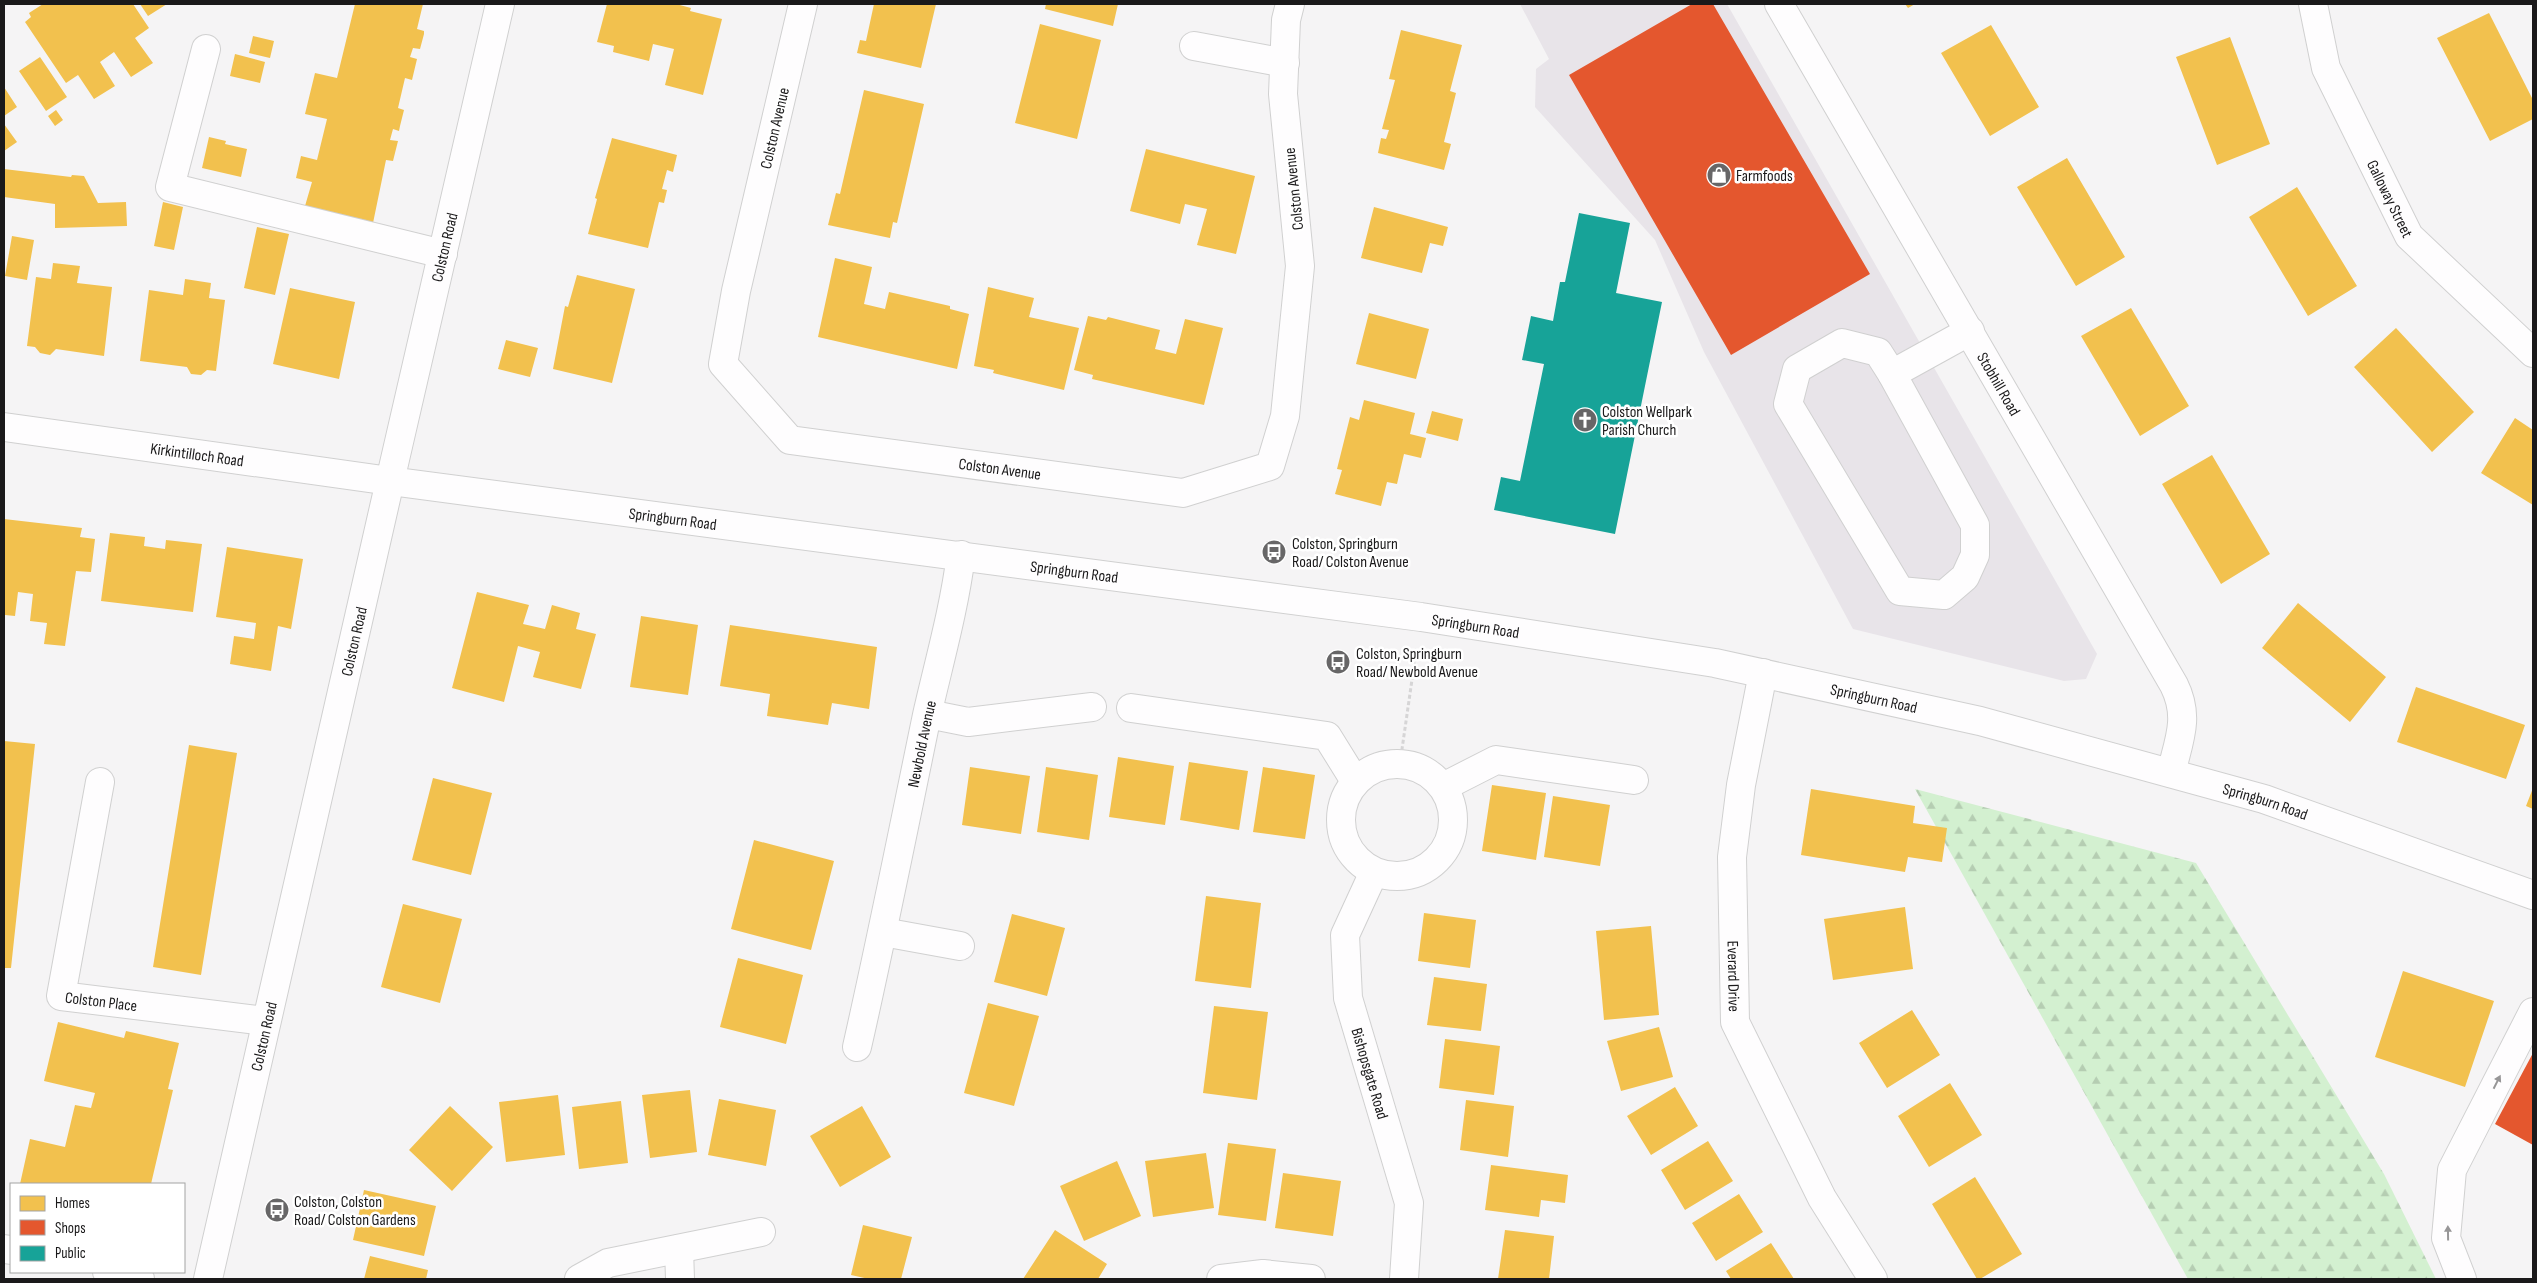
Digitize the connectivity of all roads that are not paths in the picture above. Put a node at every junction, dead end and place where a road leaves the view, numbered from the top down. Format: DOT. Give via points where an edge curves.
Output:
graph roads {
  1 [pos="500,4"];
  2 [pos="803,4"];
  3 [pos="1290,4"];
  4 [pos="1779,4"];
  5 [pos="2313,4"];
  6 [pos="1194,46"];
  7 [pos="206,49"];
  8 [pos="1285,63"];
  9 [pos="443,254"];
  10 [pos="1970,331"];
  11 [pos="2533,353"];
  12 [pos="1892,374"];
  13 [pos="4,427"];
  14 [pos="390,481"];
  15 [pos="961,556"];
  16 [pos="1763,673"];
  17 [pos="1092,707"];
  18 [pos="1131,708"];
  19 [pos="928,714"];
  20 [pos="2171,773"];
  21 [pos="1634,780"];
  22 [pos="1355,781"];
  23 [pos="100,782"];
  24 [pos="1443,787"];
  25 [pos="1374,872"];
  26 [pos="2533,895"];
  27 [pos="883,932"];
  28 [pos="960,946"];
  29 [pos="2533,1012"];
  30 [pos="266,1021"];
  31 [pos="857,1047"];
  32 [pos="761,1232"];
  33 [pos="679,1249"];
  34 [pos="112,1273"];
  35 [pos="140,1279"];
  36 [pos="208,1279"];
  37 [pos="579,1279"];
  38 [pos="680,1279"];
  39 [pos="1221,1279"];
  40 [pos="1311,1279"];
  41 [pos="1404,1279"];
  42 [pos="1872,1279"];
  43 [pos="2462,1279"];
  1 -- 9 [label="street, Colston Road"];
  2 -- 8 [label="street, Colston Avenue" via="738,281 723,364 790,440 1183,492 1270,466 1285,416 1300,266 1283,94"];
  3 -- 8 [label="street, Colston Avenue" via="1286,20"];
  4 -- 10 [label="street, Stobhill Road"];
  5 -- 11 [label="street, Galloway Street" via="2326,68 2409,236"];
  6 -- 8 [label="street"];
  7 -- 9 [label="street" via="170,187"];
  9 -- 14 [label="street, Colston Road"];
  10 -- 12 [label="street"];
  10 -- 20 [label="street, Stobhill Road" via="2181,701 2183,723"];
  12 -- 12 [label="street" via="1975,525 1975,555 1965,578 1944,595 1900,591 1788,404 1796,370 1842,343 1878,352"];
  13 -- 14 [label="street, Kirkintilloch Road"];
  14 -- 15 [label="street, Springburn Road"];
  14 -- 30 [label="street, Colston Road"];
  15 -- 16 [label="street, Springburn Road" via="1421,617 1665,654"];
  15 -- 19 [label="street, Newbold Avenue" via="956,596"];
  16 -- 20 [label="street, Springburn Road" via="1980,721"];
  16 -- 42 [label="street, Everard Drive" via="1741,785 1732,857 1735,1022 1822,1198"];
  17 -- 19 [label="street" via="968,722"];
  18 -- 22 [label="street" via="1327,736"];
  19 -- 27 [label="street, Newbold Avenue"];
  20 -- 26 [label="street, Springburn Road" via="2264,799"];
  21 -- 24 [label="street" via="1496,760"];
  22 -- 24 [label="street" via="1380,765 1400,763 1429,773"];
  22 -- 25 [label="street" via="1344,797 1340,826 1346,845 1358,861"];
  23 -- 30 [label="street, Colston Place" via="61,996"];
  24 -- 25 [label="street" via="1453,806 1447,846 1434,862 1419,872 1399,876"];
  25 -- 41 [label="street, Bishopsgate Road" via="1345,935 1348,998 1409,1203"];
  27 -- 28 [label="street"];
  27 -- 31 [label="street, Newbold Avenue"];
  43 -- 29 [label="street, one-way" via="2446,1238 2452,1170"];
  30 -- 36 [label="street, Colston Road"];
  32 -- 33 [label="street"];
  33 -- 37 [label="street" via="608,1263"];
  33 -- 38 [label="street"];
  34 -- 35 [label="street"];
  39 -- 40 [label="street" via="1263,1274"];
}
